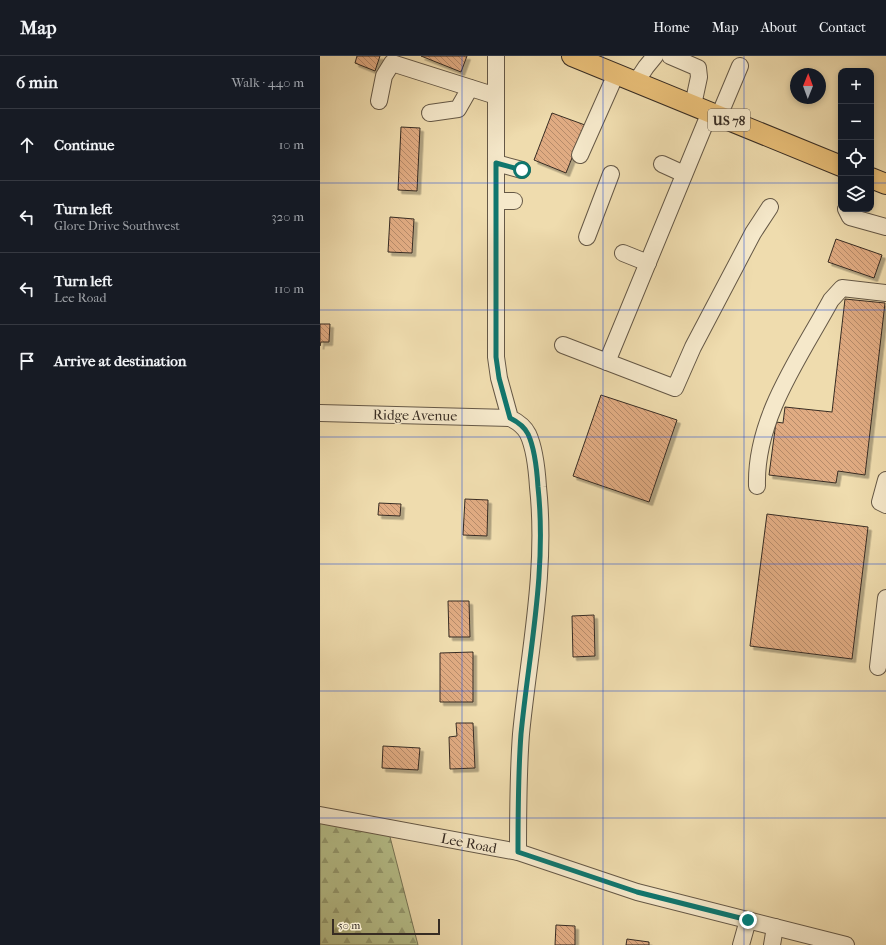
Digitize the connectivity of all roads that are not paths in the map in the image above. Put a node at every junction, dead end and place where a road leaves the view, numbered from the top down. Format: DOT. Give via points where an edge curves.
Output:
graph roads {
  1 [pos="496,56"];
  2 [pos="572,56"];
  3 [pos="655,56"];
  4 [pos="670,56"];
  5 [pos="740,66"];
  6 [pos="616,74"];
  7 [pos="636,82"];
  8 [pos="470,88"];
  9 [pos="496,96"];
  10 [pos="379,100"];
  11 [pos="707,111"];
  12 [pos="430,113"];
  13 [pos="580,155"];
  14 [pos="496,163"];
  15 [pos="662,164"];
  16 [pos="838,165"];
  17 [pos="522,170"];
  18 [pos="611,174"];
  19 [pos="684,174"];
  20 [pos="874,179"];
  21 [pos="886,184"];
  22 [pos="497,201"];
  23 [pos="514,201"];
  24 [pos="770,207"];
  25 [pos="847,212"];
  26 [pos="886,227"];
  27 [pos="587,237"];
  28 [pos="623,253"];
  29 [pos="648,263"];
  30 [pos="886,293"];
  31 [pos="564,345"];
  32 [pos="607,362"];
  33 [pos="320,413"];
  34 [pos="510,418"];
  35 [pos="886,480"];
  36 [pos="757,486"];
  37 [pos="886,505"];
  38 [pos="886,598"];
  39 [pos="878,667"];
  40 [pos="320,815"];
  41 [pos="518,852"];
  42 [pos="748,920"];
  43 [pos="776,927"];
  44 [pos="741,945"];
  45 [pos="772,945"];
  46 [pos="846,945"];
  1 -- 9 [label="street"];
  2 -- 6 [label="main road, US 78"];
  3 -- 7 [label="street"];
  4 -- 11 [label="street" via="698,68"];
  5 -- 11 [label="street"];
  6 -- 7 [label="main road, US 78"];
  6 -- 13 [label="street"];
  7 -- 11 [label="main road, US 78"];
  8 -- 9 [label="street"];
  8 -- 10 [label="street" via="392,63 384,76"];
  8 -- 12 [label="street" via="458,109"];
  9 -- 14 [label="street"];
  11 -- 16 [label="main road, US 78"];
  11 -- 19 [label="street"];
  14 -- 17 [label="street"];
  14 -- 22 [label="street"];
  15 -- 19 [label="street"];
  18 -- 27 [label="street"];
  19 -- 29 [label="street"];
  20 -- 21 [label="main road"];
  22 -- 23 [label="street"];
  22 -- 34 [label="street" via="496,357"];
  24 -- 32 [label="street" via="753,233 693,347 675,388"];
  25 -- 26 [label="street" via="850,218"];
  28 -- 29 [label="street"];
  29 -- 32 [label="street"];
  30 -- 36 [label="street" via="842,288 831,300 774,404 756,465"];
  31 -- 32 [label="street"];
  33 -- 34 [label="street, Ridge Avenue"];
  34 -- 41 [label="street" via="520,424 528,434 541,508 542,543 522,734 518,788"];
  35 -- 37 [label="street" via="880,502"];
  38 -- 39 [label="street"];
  40 -- 41 [label="street, Lee Road"];
  41 -- 42 [label="street, Lee Road" via="637,892"];
  42 -- 43 [label="street, Lee Road"];
  42 -- 44 [label="street"];
  43 -- 45 [label="street"];
  43 -- 46 [label="street, Lee Road"];
}
